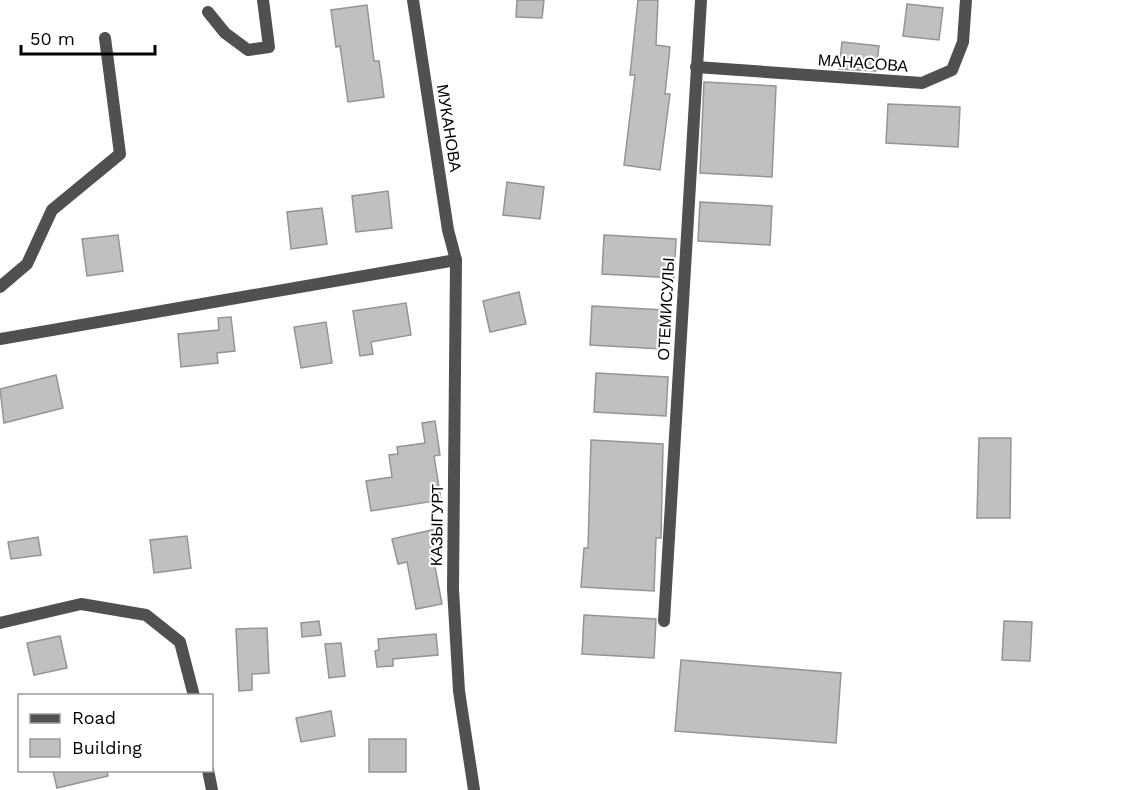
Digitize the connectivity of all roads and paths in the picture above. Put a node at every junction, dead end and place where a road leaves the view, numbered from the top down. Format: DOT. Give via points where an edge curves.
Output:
graph roads {
  1 [pos="263,0"];
  2 [pos="413,0"];
  3 [pos="701,0"];
  4 [pos="966,0"];
  5 [pos="208,12"];
  6 [pos="105,38"];
  7 [pos="696,68"];
  8 [pos="456,260"];
  9 [pos="0,287"];
  10 [pos="0,339"];
  11 [pos="664,621"];
  12 [pos="0,623"];
  13 [pos="193,694"];
  14 [pos="208,772"];
  15 [pos="212,790"];
  16 [pos="474,790"];
  1 -- 5 [label="street" via="269,48 248,50 225,33"];
  2 -- 8 [label="street, МУКАНОВА"];
  3 -- 7 [label="street, ОТЕМИСУЛЫ"];
  4 -- 7 [label="street, МАНАСОВА" via="963,42 952,70 922,83"];
  6 -- 9 [label="street" via="120,154 52,210 27,264"];
  7 -- 11 [label="street, ОТЕМИСУЛЫ"];
  8 -- 10 [label="street"];
  8 -- 16 [label="street, КАЗЫГУРТ" via="453,589 459,691"];
  12 -- 13 [label="street" via="81,603 146,615 180,642"];
  14 -- 15 [label="street"];
}
